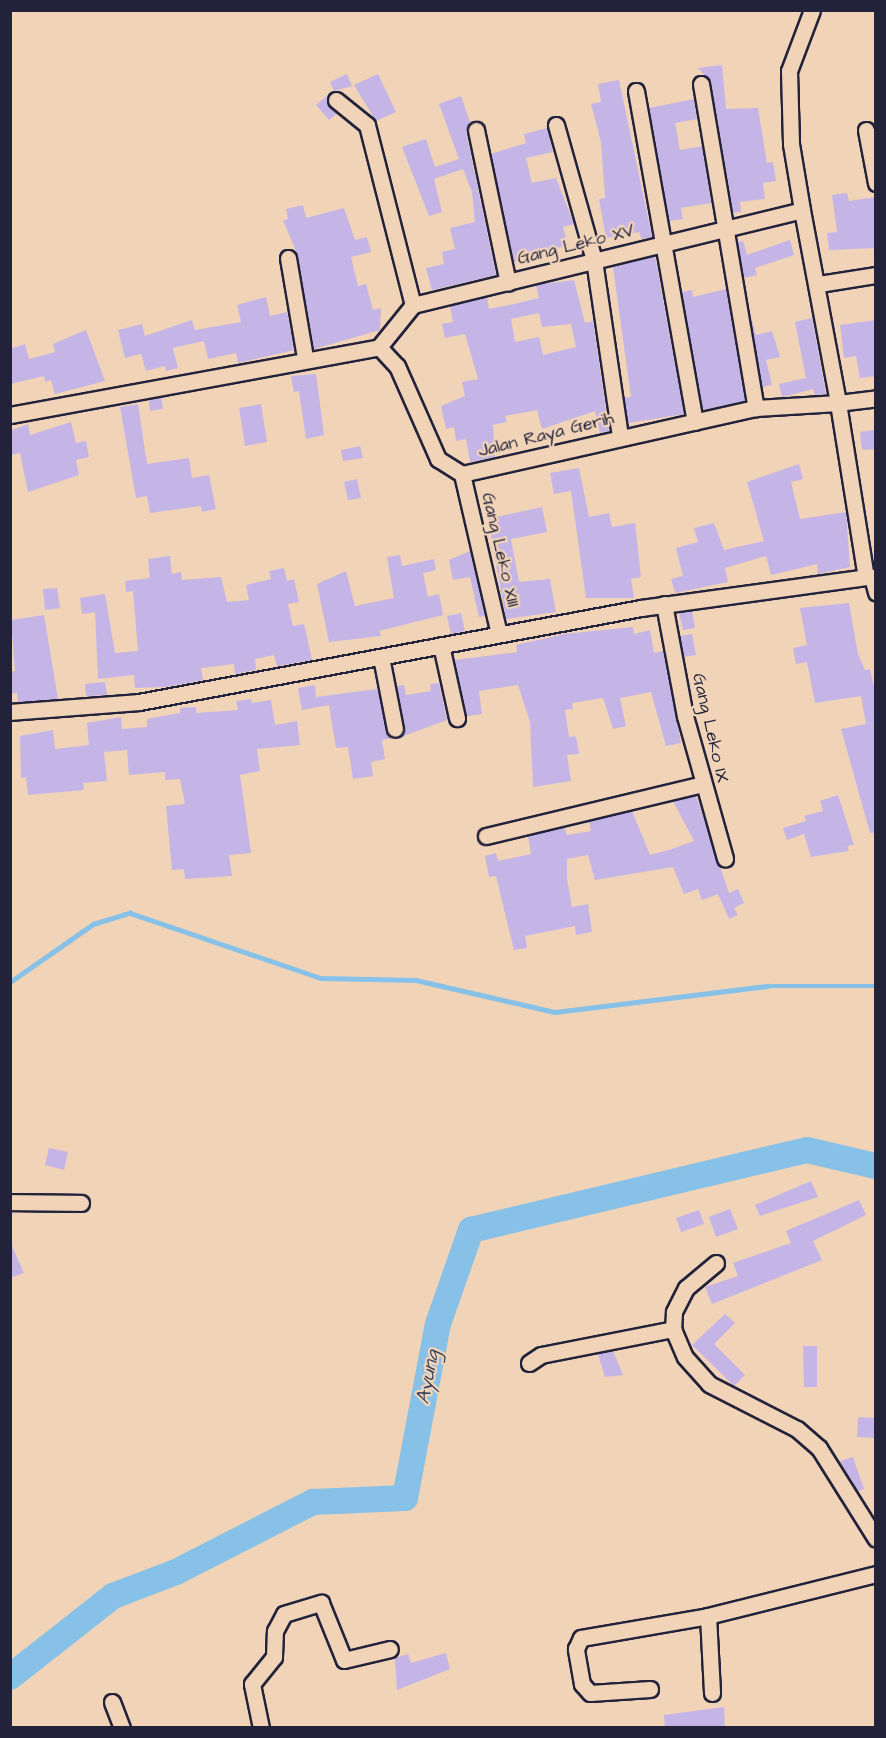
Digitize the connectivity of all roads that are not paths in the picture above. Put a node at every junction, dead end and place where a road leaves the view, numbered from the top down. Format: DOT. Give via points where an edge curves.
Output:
graph roads {
  1 [pos="812,10"];
  2 [pos="701,84"];
  3 [pos="636,91"];
  4 [pos="336,100"];
  5 [pos="556,125"];
  6 [pos="476,130"];
  7 [pos="866,130"];
  8 [pos="876,183"];
  9 [pos="802,210"];
  10 [pos="722,229"];
  11 [pos="663,243"];
  12 [pos="288,258"];
  13 [pos="594,260"];
  14 [pos="876,274"];
  15 [pos="508,283"];
  16 [pos="819,285"];
  17 [pos="413,305"];
  18 [pos="379,347"];
  19 [pos="306,357"];
  20 [pos="876,398"];
  21 [pos="838,403"];
  22 [pos="756,408"];
  23 [pos="10,415"];
  24 [pos="695,422"];
  25 [pos="620,436"];
  26 [pos="462,474"];
  27 [pos="872,581"];
  28 [pos="664,604"];
  29 [pos="500,634"];
  30 [pos="441,645"];
  31 [pos="381,657"];
  32 [pos="10,712"];
  33 [pos="458,718"];
  34 [pos="395,729"];
  35 [pos="702,784"];
  36 [pos="486,836"];
  37 [pos="725,858"];
  38 [pos="10,1202"];
  39 [pos="81,1203"];
  40 [pos="716,1263"];
  41 [pos="673,1329"];
  42 [pos="529,1363"];
  43 [pos="876,1539"];
  44 [pos="876,1574"];
  45 [pos="708,1616"];
  46 [pos="390,1649"];
  47 [pos="650,1689"];
  48 [pos="712,1693"];
  49 [pos="112,1702"];
  50 [pos="122,1728"];
  51 [pos="261,1728"];
  1 -- 9 [label="street" via="789,72 791,144"];
  2 -- 10 [label="street"];
  3 -- 11 [label="street"];
  4 -- 17 [label="street" via="367,125"];
  5 -- 13 [label="street"];
  6 -- 15 [label="street"];
  7 -- 8 [label="street"];
  9 -- 10 [label="street, Gang Leko XV"];
  9 -- 16 [label="street"];
  10 -- 11 [label="street, Gang Leko XV"];
  10 -- 22 [label="street"];
  11 -- 13 [label="street, Gang Leko XV"];
  11 -- 24 [label="street"];
  12 -- 19 [label="street"];
  13 -- 15 [label="street, Gang Leko XV"];
  13 -- 25 [label="street"];
  14 -- 16 [label="street"];
  15 -- 17 [label="street, Gang Leko XV"];
  16 -- 21 [label="street"];
  17 -- 18 [label="street"];
  18 -- 19 [label="street"];
  18 -- 26 [label="street, Jalan Raya Gerih" via="397,366 438,459"];
  19 -- 23 [label="street"];
  20 -- 21 [label="street, Jalan Raya Gerih"];
  21 -- 22 [label="street, Jalan Raya Gerih"];
  21 -- 27 [label="street"];
  22 -- 24 [label="street, Jalan Raya Gerih"];
  24 -- 25 [label="street, Jalan Raya Gerih"];
  25 -- 26 [label="street, Jalan Raya Gerih"];
  26 -- 29 [label="street, Gang Leko XIII"];
  27 -- 28 [label="street"];
  28 -- 29 [label="street"];
  28 -- 35 [label="street, Gang Leko IX"];
  29 -- 30 [label="street"];
  30 -- 31 [label="street"];
  30 -- 33 [label="street"];
  31 -- 32 [label="street" via="139,702"];
  31 -- 34 [label="street"];
  35 -- 36 [label="street"];
  35 -- 37 [label="street, Gang Leko IX"];
  38 -- 39 [label="street"];
  40 -- 41 [label="street" via="686,1288 674,1312"];
  41 -- 42 [label="street" via="541,1355"];
  41 -- 43 [label="street" via="685,1357 709,1384 797,1429 819,1448"];
  44 -- 45 [label="street"];
  45 -- 47 [label="street" via="580,1638 576,1649 582,1684 590,1694"];
  45 -- 48 [label="street"];
  46 -- 51 [label="street" via="344,1660 321,1603 284,1614 275,1631 274,1657 252,1684"];
  49 -- 50 [label="street"];
}
